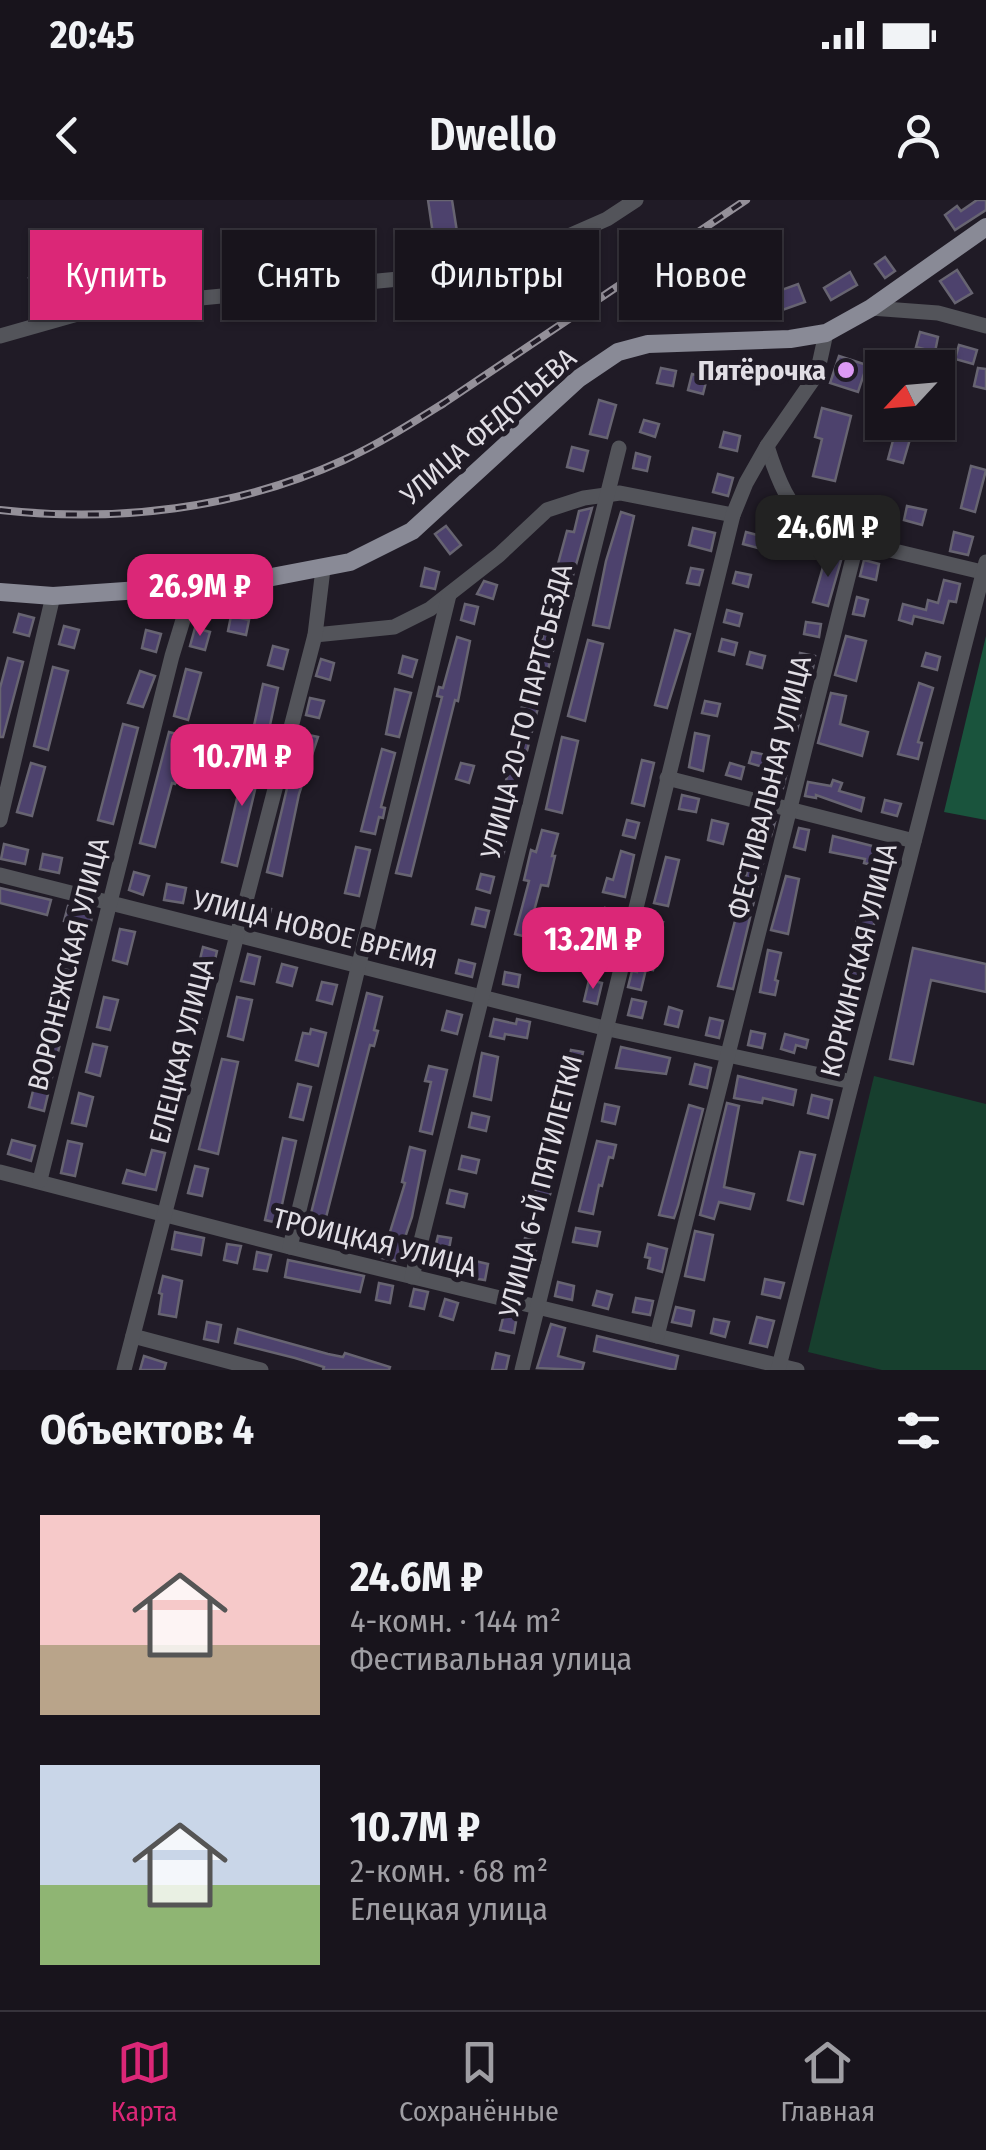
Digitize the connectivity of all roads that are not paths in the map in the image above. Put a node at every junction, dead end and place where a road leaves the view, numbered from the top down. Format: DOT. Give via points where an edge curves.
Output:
graph roads {
  1 [pos="636,200"];
  2 [pos="986,227"];
  3 [pos="871,308"];
  4 [pos="986,326"];
  5 [pos="826,333"];
  6 [pos="0,336"];
  7 [pos="766,446"];
  8 [pos="619,448"];
  9 [pos="606,495"];
  10 [pos="733,515"];
  11 [pos="858,542"];
  12 [pos="323,569"];
  13 [pos="985,570"];
  14 [pos="193,587"];
  15 [pos="0,592"];
  16 [pos="448,595"];
  17 [pos="53,596"];
  18 [pos="315,635"];
  19 [pos="667,778"];
  20 [pos="790,809"];
  21 [pos="0,820"];
  22 [pos="914,842"];
  23 [pos="0,875"];
  24 [pos="109,903"];
  25 [pos="235,936"];
  26 [pos="359,964"];
  27 [pos="481,996"];
  28 [pos="604,1028"];
  29 [pos="728,1055"];
  30 [pos="852,1082"];
  31 [pos="0,1172"];
  32 [pos="40,1180"];
  33 [pos="167,1214"];
  34 [pos="290,1247"];
  35 [pos="412,1277"];
  36 [pos="537,1307"];
  37 [pos="133,1336"];
  38 [pos="657,1336"];
  39 [pos="778,1368"];
  40 [pos="124,1370"];
  41 [pos="261,1370"];
  42 [pos="522,1370"];
  43 [pos="797,1370"];
  1 -- 6 [label="street" via="524,256 451,274 81,313"];
  2 -- 3 [label="main road, УЛИЦА ФЕДОТЬЕВА"];
  3 -- 4 [label="street" via="938,313"];
  3 -- 5 [label="main road, УЛИЦА ФЕДОТЬЕВА"];
  5 -- 7 [label="street, УЛИЦА 6-Й ПЯТИЛЕТКИ" via="817,374"];
  5 -- 12 [label="main road, УЛИЦА ФЕДОТЬЕВА" via="648,344 618,352 578,378 412,531"];
  7 -- 10 [label="street, УЛИЦА 6-Й ПЯТИЛЕТКИ"];
  7 -- 11 [label="street" via="795,513 816,532"];
  8 -- 9 [label="street, УЛИЦА 20-ГО ПАРТСЪЕЗДА"];
  9 -- 10 [label="street"];
  9 -- 16 [label="street" via="547,510"];
  9 -- 27 [label="street, УЛИЦА 20-ГО ПАРТСЪЕЗДА"];
  10 -- 19 [label="street, УЛИЦА 6-Й ПЯТИЛЕТКИ"];
  11 -- 13 [label="street"];
  11 -- 20 [label="street, ФЕСТИВАЛЬНАЯ УЛИЦА"];
  12 -- 14 [label="main road, УЛИЦА ФЕДОТЬЕВА"];
  12 -- 18 [label="street, ЕЛЕЦКАЯ УЛИЦА"];
  13 -- 22 [label="street, КОРКИНСКАЯ УЛИЦА"];
  14 -- 17 [label="main road, УЛИЦА ФЕДОТЬЕВА"];
  14 -- 24 [label="street, ВОРОНЕЖСКАЯ УЛИЦА"];
  15 -- 17 [label="main road, УЛИЦА ФЕДОТЬЕВА"];
  16 -- 18 [label="street" via="394,628"];
  16 -- 26 [label="street"];
  17 -- 21 [label="street"];
  18 -- 25 [label="street, ЕЛЕЦКАЯ УЛИЦА"];
  19 -- 20 [label="street"];
  19 -- 28 [label="street, УЛИЦА 6-Й ПЯТИЛЕТКИ"];
  20 -- 22 [label="street"];
  20 -- 29 [label="street, ФЕСТИВАЛЬНАЯ УЛИЦА"];
  22 -- 30 [label="street, КОРКИНСКАЯ УЛИЦА"];
  23 -- 24 [label="street, УЛИЦА НОВОЕ ВРЕМЯ"];
  24 -- 25 [label="street, УЛИЦА НОВОЕ ВРЕМЯ"];
  24 -- 32 [label="street, ВОРОНЕЖСКАЯ УЛИЦА"];
  25 -- 26 [label="street, УЛИЦА НОВОЕ ВРЕМЯ"];
  25 -- 33 [label="street, ЕЛЕЦКАЯ УЛИЦА"];
  26 -- 27 [label="street, УЛИЦА НОВОЕ ВРЕМЯ"];
  26 -- 34 [label="street"];
  27 -- 28 [label="street, УЛИЦА НОВОЕ ВРЕМЯ"];
  27 -- 35 [label="street, УЛИЦА 20-ГО ПАРТСЪЕЗДА"];
  28 -- 29 [label="street, УЛИЦА НОВОЕ ВРЕМЯ"];
  28 -- 36 [label="street, УЛИЦА 6-Й ПЯТИЛЕТКИ"];
  29 -- 30 [label="street, УЛИЦА НОВОЕ ВРЕМЯ"];
  29 -- 38 [label="street, ФЕСТИВАЛЬНАЯ УЛИЦА"];
  30 -- 39 [label="street, КОРКИНСКАЯ УЛИЦА"];
  31 -- 32 [label="street, ТРОИЦКАЯ УЛИЦА"];
  32 -- 33 [label="street, ТРОИЦКАЯ УЛИЦА"];
  33 -- 34 [label="street, ТРОИЦКАЯ УЛИЦА"];
  33 -- 37 [label="street, ЕЛЕЦКАЯ УЛИЦА"];
  34 -- 35 [label="street, ТРОИЦКАЯ УЛИЦА"];
  35 -- 36 [label="street, ТРОИЦКАЯ УЛИЦА"];
  36 -- 38 [label="street, ТРОИЦКАЯ УЛИЦА"];
  36 -- 42 [label="street, УЛИЦА 6-Й ПЯТИЛЕТКИ"];
  37 -- 40 [label="street, ЕЛЕЦКАЯ УЛИЦА"];
  37 -- 41 [label="street"];
  38 -- 39 [label="street, ТРОИЦКАЯ УЛИЦА"];
  39 -- 43 [label="street, ТРОИЦКАЯ УЛИЦА"];
}
